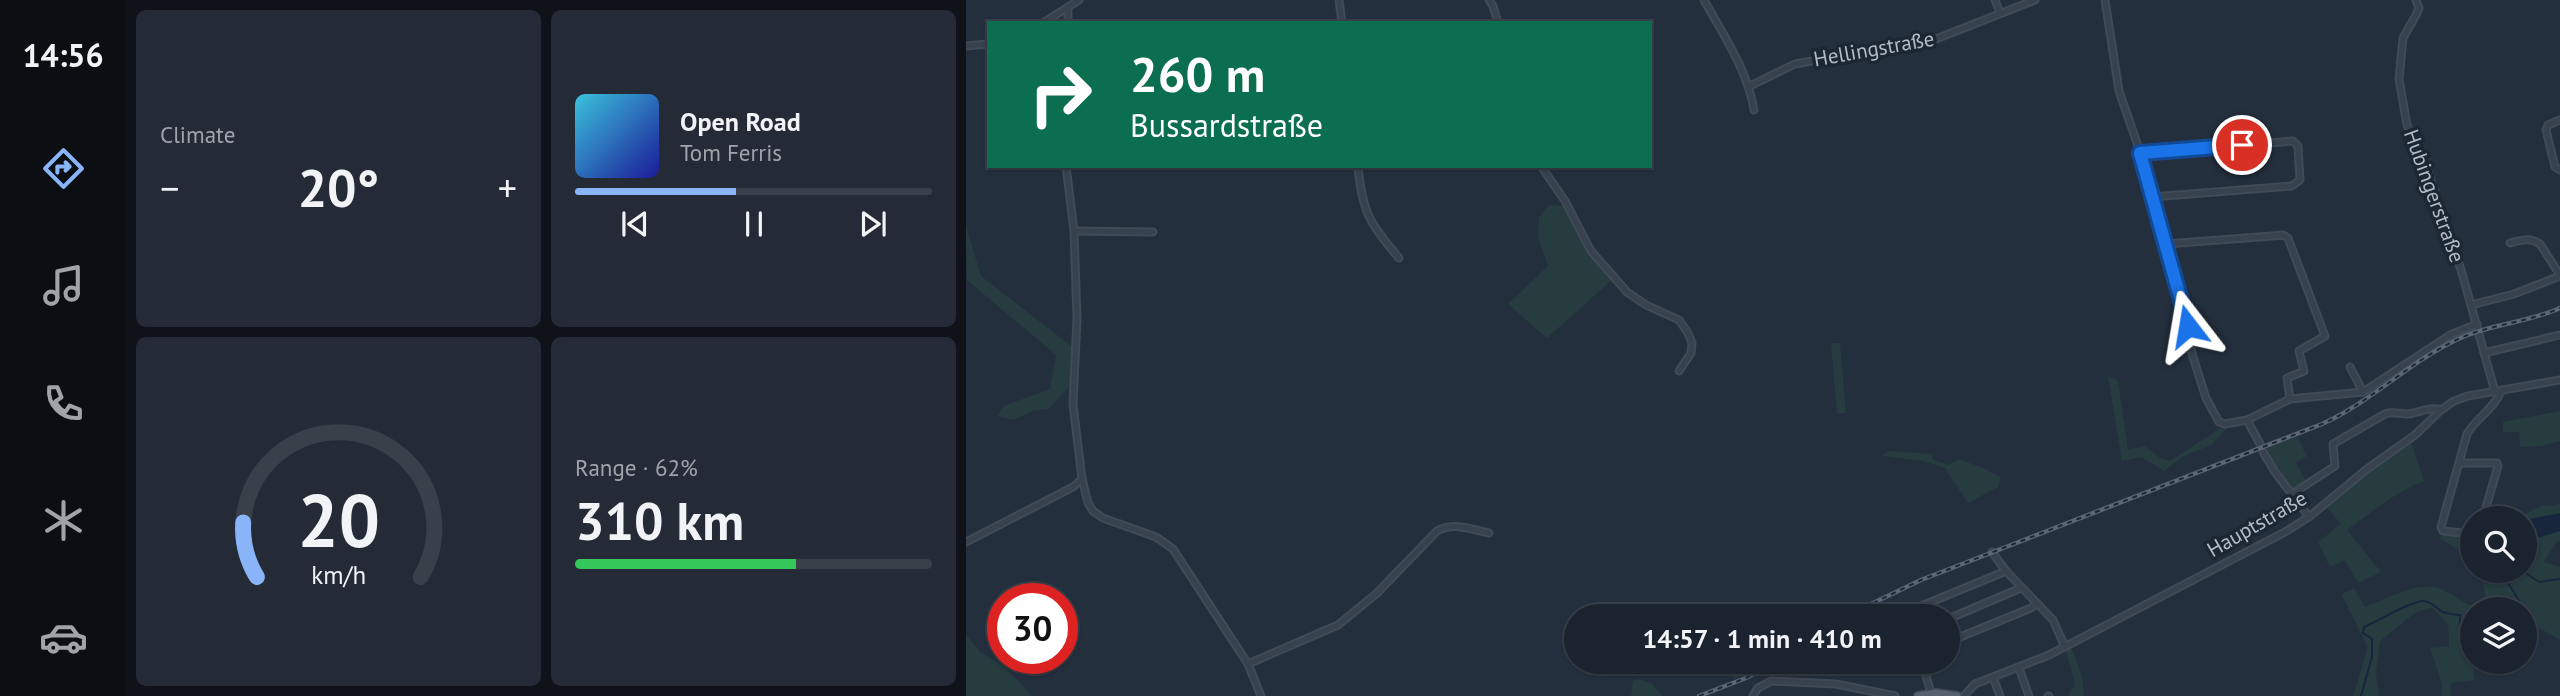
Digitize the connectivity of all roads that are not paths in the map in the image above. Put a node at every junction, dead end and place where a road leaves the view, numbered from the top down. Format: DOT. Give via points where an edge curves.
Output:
graph roads {
  1 [pos="1079,0"];
  2 [pos="1339,0"];
  3 [pos="1489,0"];
  4 [pos="1704,0"];
  5 [pos="1995,0"];
  6 [pos="2035,0"];
  7 [pos="2105,0"];
  8 [pos="2416,0"];
  9 [pos="1068,8"];
  10 [pos="2000,13"];
  11 [pos="1046,21"];
  12 [pos="1068,21"];
  13 [pos="1342,21"];
  14 [pos="1497,21"];
  15 [pos="987,44"];
  16 [pos="966,46"];
  17 [pos="1750,86"];
  18 [pos="1754,110"];
  19 [pos="2560,120"];
  20 [pos="2140,153"];
  21 [pos="1066,168"];
  22 [pos="1359,168"];
  23 [pos="1542,168"];
  24 [pos="2560,170"];
  25 [pos="2152,197"];
  26 [pos="1074,231"];
  27 [pos="1153,232"];
  28 [pos="2510,243"];
  29 [pos="2166,244"];
  30 [pos="1399,258"];
  31 [pos="2560,276"];
  32 [pos="2471,305"];
  33 [pos="2477,324"];
  34 [pos="2560,335"];
  35 [pos="2484,353"];
  36 [pos="2350,367"];
  37 [pos="1679,371"];
  38 [pos="2560,380"];
  39 [pos="2498,391"];
  40 [pos="2363,392"];
  41 [pos="2290,398"];
  42 [pos="2441,410"];
  43 [pos="2247,420"];
  44 [pos="2260,444"];
  45 [pos="2263,452"];
  46 [pos="2460,463"];
  47 [pos="1082,480"];
  48 [pos="2292,494"];
  49 [pos="2486,506"];
  50 [pos="2309,517"];
  51 [pos="1489,533"];
  52 [pos="2460,533"];
  53 [pos="966,542"];
  54 [pos="1992,552"];
  55 [pos="2006,571"];
  56 [pos="2021,588"];
  57 [pos="1926,604"];
  58 [pos="2036,604"];
  59 [pos="1960,614"];
  60 [pos="1960,637"];
  61 [pos="2065,647"];
  62 [pos="1248,664"];
  63 [pos="2019,668"];
  64 [pos="1927,676"];
  65 [pos="1993,677"];
  66 [pos="1931,694"];
  67 [pos="1261,696"];
  68 [pos="1752,696"];
  69 [pos="1895,696"];
  70 [pos="1918,696"];
  71 [pos="1957,696"];
  72 [pos="1964,696"];
  73 [pos="2000,696"];
  74 [pos="2029,696"];
  1 -- 9 [label="street"];
  2 -- 13 [label="street"];
  3 -- 14 [label="street"];
  4 -- 17 [label="street"];
  5 -- 10 [label="street"];
  6 -- 10 [label="street, Hellingstraße"];
  7 -- 20 [label="street" via="2119,91"];
  8 -- 32 [label="street, Hubingerstraße" via="2418,8 2403,38 2399,79 2407,125 2429,174"];
  9 -- 11 [label="street"];
  9 -- 12 [label="street"];
  10 -- 17 [label="street, Hellingstraße" via="1936,39 1795,64"];
  15 -- 16 [label="street"];
  17 -- 18 [label="street"];
  19 -- 24 [label="street" via="2546,130 2555,167"];
  20 -- 25 [label="street"];
  20 -- 25 [label="street" via="2293,141 2298,146 2300,180 2292,186"];
  21 -- 26 [label="street"];
  22 -- 30 [label="street" via="1369,220"];
  23 -- 37 [label="street" via="1591,251 1627,292 1684,327 1692,342 1691,353"];
  25 -- 29 [label="street"];
  26 -- 27 [label="street"];
  26 -- 47 [label="street" via="1077,349 1073,404"];
  28 -- 31 [label="street" via="2536,241"];
  29 -- 41 [label="street" via="2283,235 2288,239 2325,333 2324,338 2299,351 2304,371 2287,378"];
  29 -- 43 [label="street" via="2191,353 2210,409 2221,423"];
  31 -- 32 [label="street"];
  32 -- 33 [label="street, Hubingerstraße"];
  33 -- 35 [label="street, Hubingerstraße"];
  33 -- 40 [label="street" via="2450,335"];
  34 -- 35 [label="street"];
  35 -- 39 [label="street, Hubingerstraße"];
  36 -- 40 [label="street"];
  38 -- 39 [label="street, Hauptstraße"];
  39 -- 42 [label="street, Hauptstraße" via="2460,398"];
  39 -- 46 [label="street" via="2499,398 2467,434"];
  40 -- 41 [label="street"];
  41 -- 43 [label="street"];
  42 -- 48 [label="street" via="2385,414 2333,444 2335,466"];
  42 -- 50 [label="street, Hauptstraße"];
  43 -- 44 [label="street"];
  45 -- 48 [label="street"];
  46 -- 49 [label="street" via="2497,463"];
  46 -- 52 [label="street" via="2441,527"];
  47 -- 53 [label="street"];
  47 -- 62 [label="street" via="1093,512 1156,537 1173,549"];
  48 -- 50 [label="street"];
  50 -- 61 [label="street, Hauptstraße"];
  51 -- 62 [label="street" via="1464,527 1437,531 1376,594 1338,625"];
  54 -- 55 [label="street"];
  55 -- 56 [label="street"];
  55 -- 57 [label="street"];
  56 -- 58 [label="street"];
  56 -- 59 [label="street"];
  58 -- 60 [label="street"];
  58 -- 61 [label="street" via="2056,624"];
  61 -- 63 [label="street, Hauptstraße"];
  62 -- 67 [label="street"];
  63 -- 65 [label="street, Hauptstraße"];
  63 -- 74 [label="street"];
  64 -- 66 [label="street"];
  65 -- 72 [label="street, Hauptstraße" via="1973,685"];
  65 -- 73 [label="street"];
  66 -- 70 [label="main road"];
  66 -- 71 [label="main road"];
  68 -- 69 [label="street" via="1771,681 1836,684"];
}
